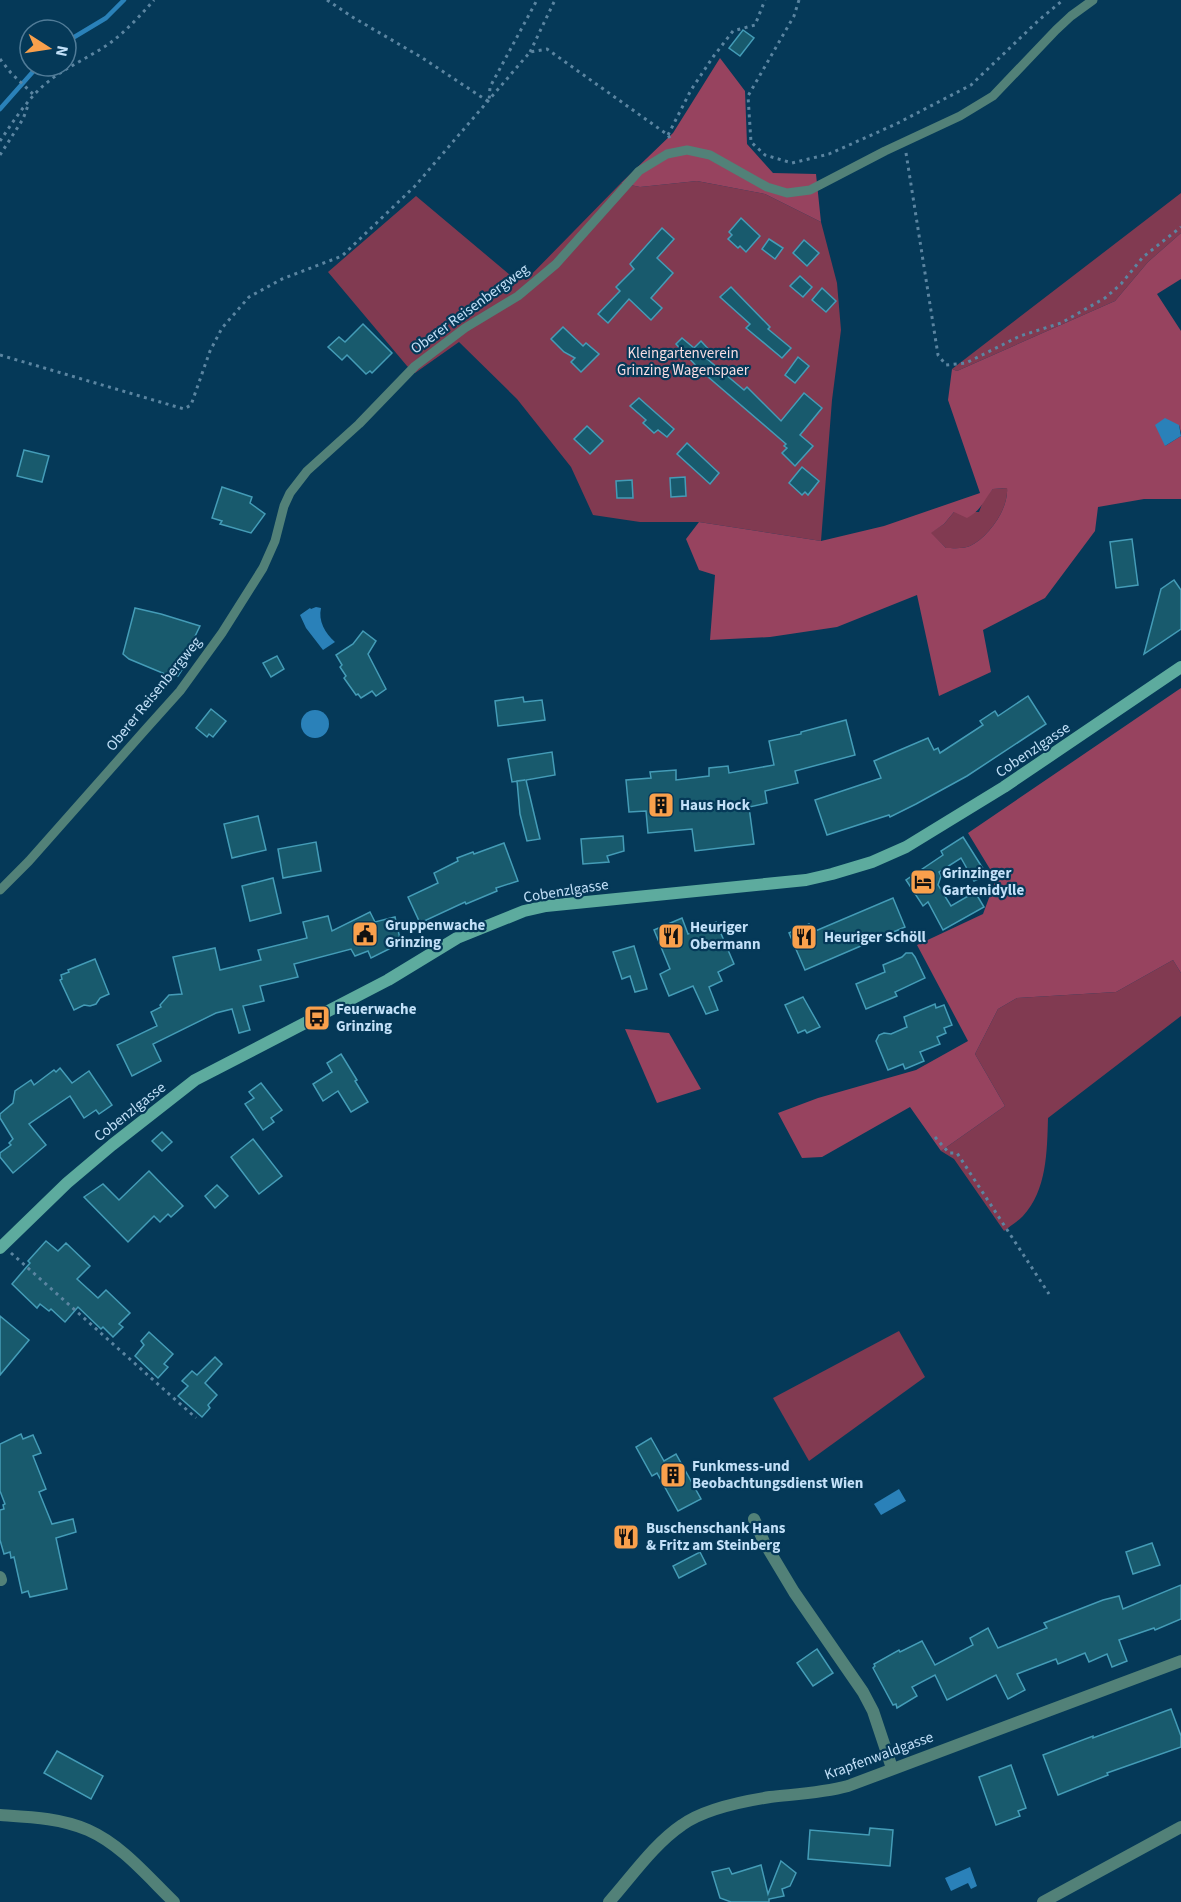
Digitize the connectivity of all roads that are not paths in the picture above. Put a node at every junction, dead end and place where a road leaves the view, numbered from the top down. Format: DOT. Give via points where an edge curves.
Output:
graph roads {
  1 [pos="1093,0"];
  2 [pos="1181,667"];
  3 [pos="0,890"];
  4 [pos="1,1247"];
  5 [pos="754,1519"];
  6 [pos="1181,1661"];
  7 [pos="892,1768"];
  8 [pos="0,1815"];
  9 [pos="1181,1827"];
  10 [pos="174,1902"];
  11 [pos="609,1902"];
  12 [pos="1043,1902"];
  1 -- 3 [label="lane, Oberer Reisenbergweg" via="1056,30 993,96 810,190 787,193 767,188 701,152 677,150 639,171 556,264 518,296 465,328 415,366 354,429 306,471 284,506 263,568 180,691"];
  2 -- 4 [label="street, Cobenzlgasse" via="1004,787 906,847 872,862 806,879 546,906 457,938 370,990 195,1080 111,1144"];
  5 -- 7 [label="street" via="794,1592 863,1692"];
  6 -- 7 [label="street, Krapfenwaldgasse"];
  7 -- 11 [label="street, Krapfenwaldgasse" via="831,1791 768,1798 695,1817 667,1837"];
  8 -- 10 [label="street" via="58,1821 90,1831 126,1856"];
  9 -- 12 [label="street"];
}
